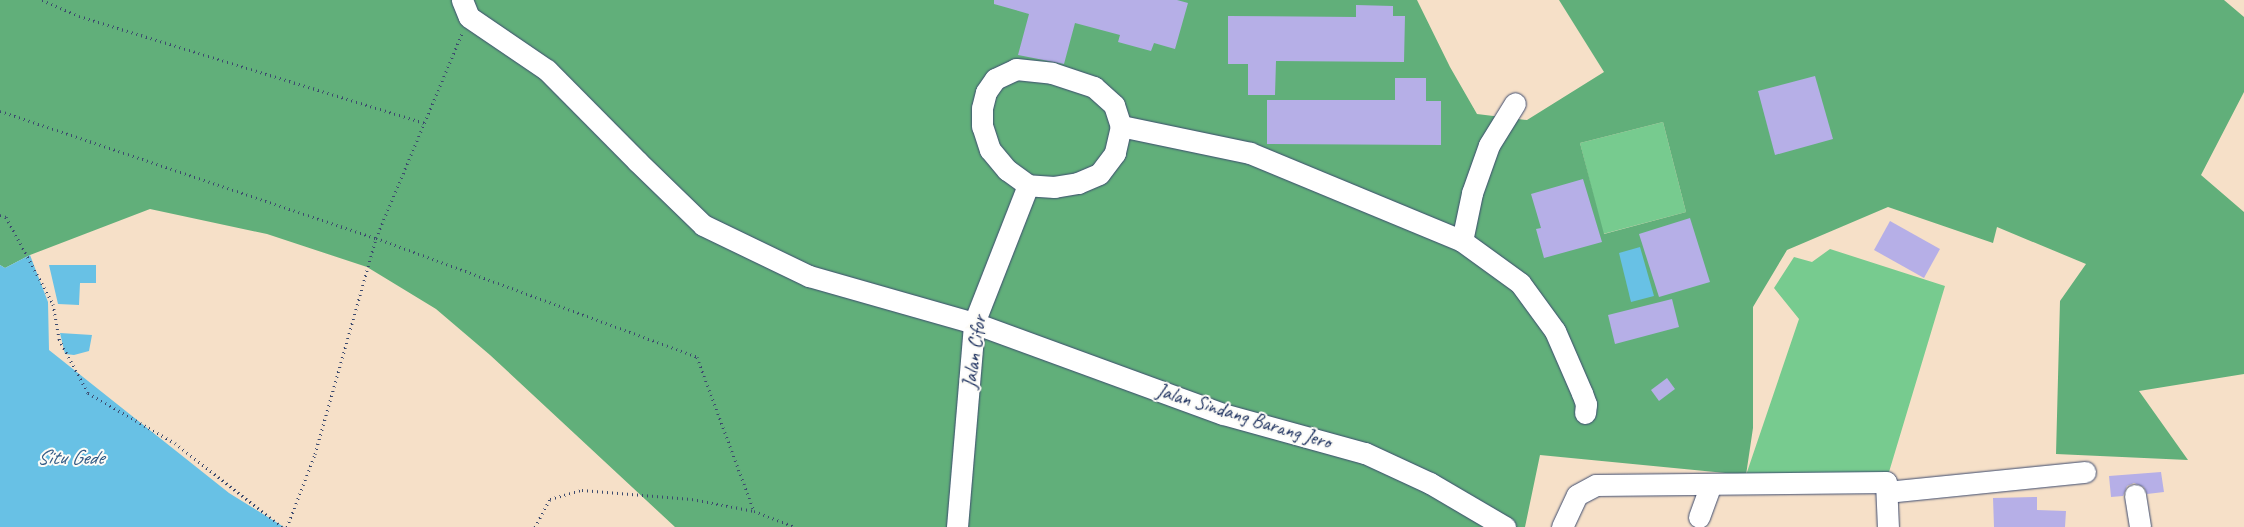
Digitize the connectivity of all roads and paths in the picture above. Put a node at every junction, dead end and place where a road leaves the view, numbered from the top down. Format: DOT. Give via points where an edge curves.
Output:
graph roads {
  1 [pos="42,0"];
  2 [pos="465,9"];
  3 [pos="1515,103"];
  4 [pos="0,112"];
  5 [pos="424,123"];
  6 [pos="1121,126"];
  7 [pos="1028,185"];
  8 [pos="0,215"];
  9 [pos="376,238"];
  10 [pos="1462,241"];
  11 [pos="974,323"];
  12 [pos="1585,413"];
  13 [pos="2085,472"];
  14 [pos="1710,484"];
  15 [pos="1887,492"];
  16 [pos="2135,495"];
  17 [pos="754,511"];
  18 [pos="1699,517"];
  19 [pos="282,527"];
  20 [pos="288,527"];
  21 [pos="535,527"];
  22 [pos="795,527"];
  23 [pos="957,527"];
  24 [pos="1505,527"];
  25 [pos="1562,527"];
  26 [pos="1888,527"];
  27 [pos="2140,527"];
  1 -- 5 [label="path" via="79,16"];
  2 -- 5 [label="path"];
  2 -- 11 [label="street, Jalan Sindang Barang Jero" via="547,70 636,162 703,225 809,276"];
  3 -- 10 [label="street" via="1489,145 1472,193"];
  4 -- 9 [label="path"];
  5 -- 9 [label="path"];
  6 -- 7 [label="street" via="1115,153 1099,174 1078,183 1054,187"];
  6 -- 7 [label="street" via="1114,105 1094,87 1052,73 1016,69 995,79 986,92 982,126 990,150 1007,170"];
  6 -- 10 [label="street" via="1250,153"];
  7 -- 11 [label="street, Jalan Cifor"];
  8 -- 19 [label="path" via="6,217 53,304 59,339 88,393 176,443"];
  9 -- 17 [label="path" via="697,357"];
  9 -- 20 [label="path" via="315,454"];
  10 -- 12 [label="street" via="1520,283 1555,331 1582,393"];
  11 -- 23 [label="street, Jalan Cifor"];
  11 -- 24 [label="street, Jalan Sindang Barang Jero" via="1224,414 1365,453 1430,483"];
  13 -- 15 [label="street"];
  14 -- 15 [label="street" via="1886,482"];
  14 -- 18 [label="street"];
  14 -- 25 [label="street" via="1596,486 1577,495"];
  15 -- 26 [label="street"];
  16 -- 27 [label="street"];
  17 -- 21 [label="path" via="692,499 582,490 550,499"];
  17 -- 22 [label="path"];
}
